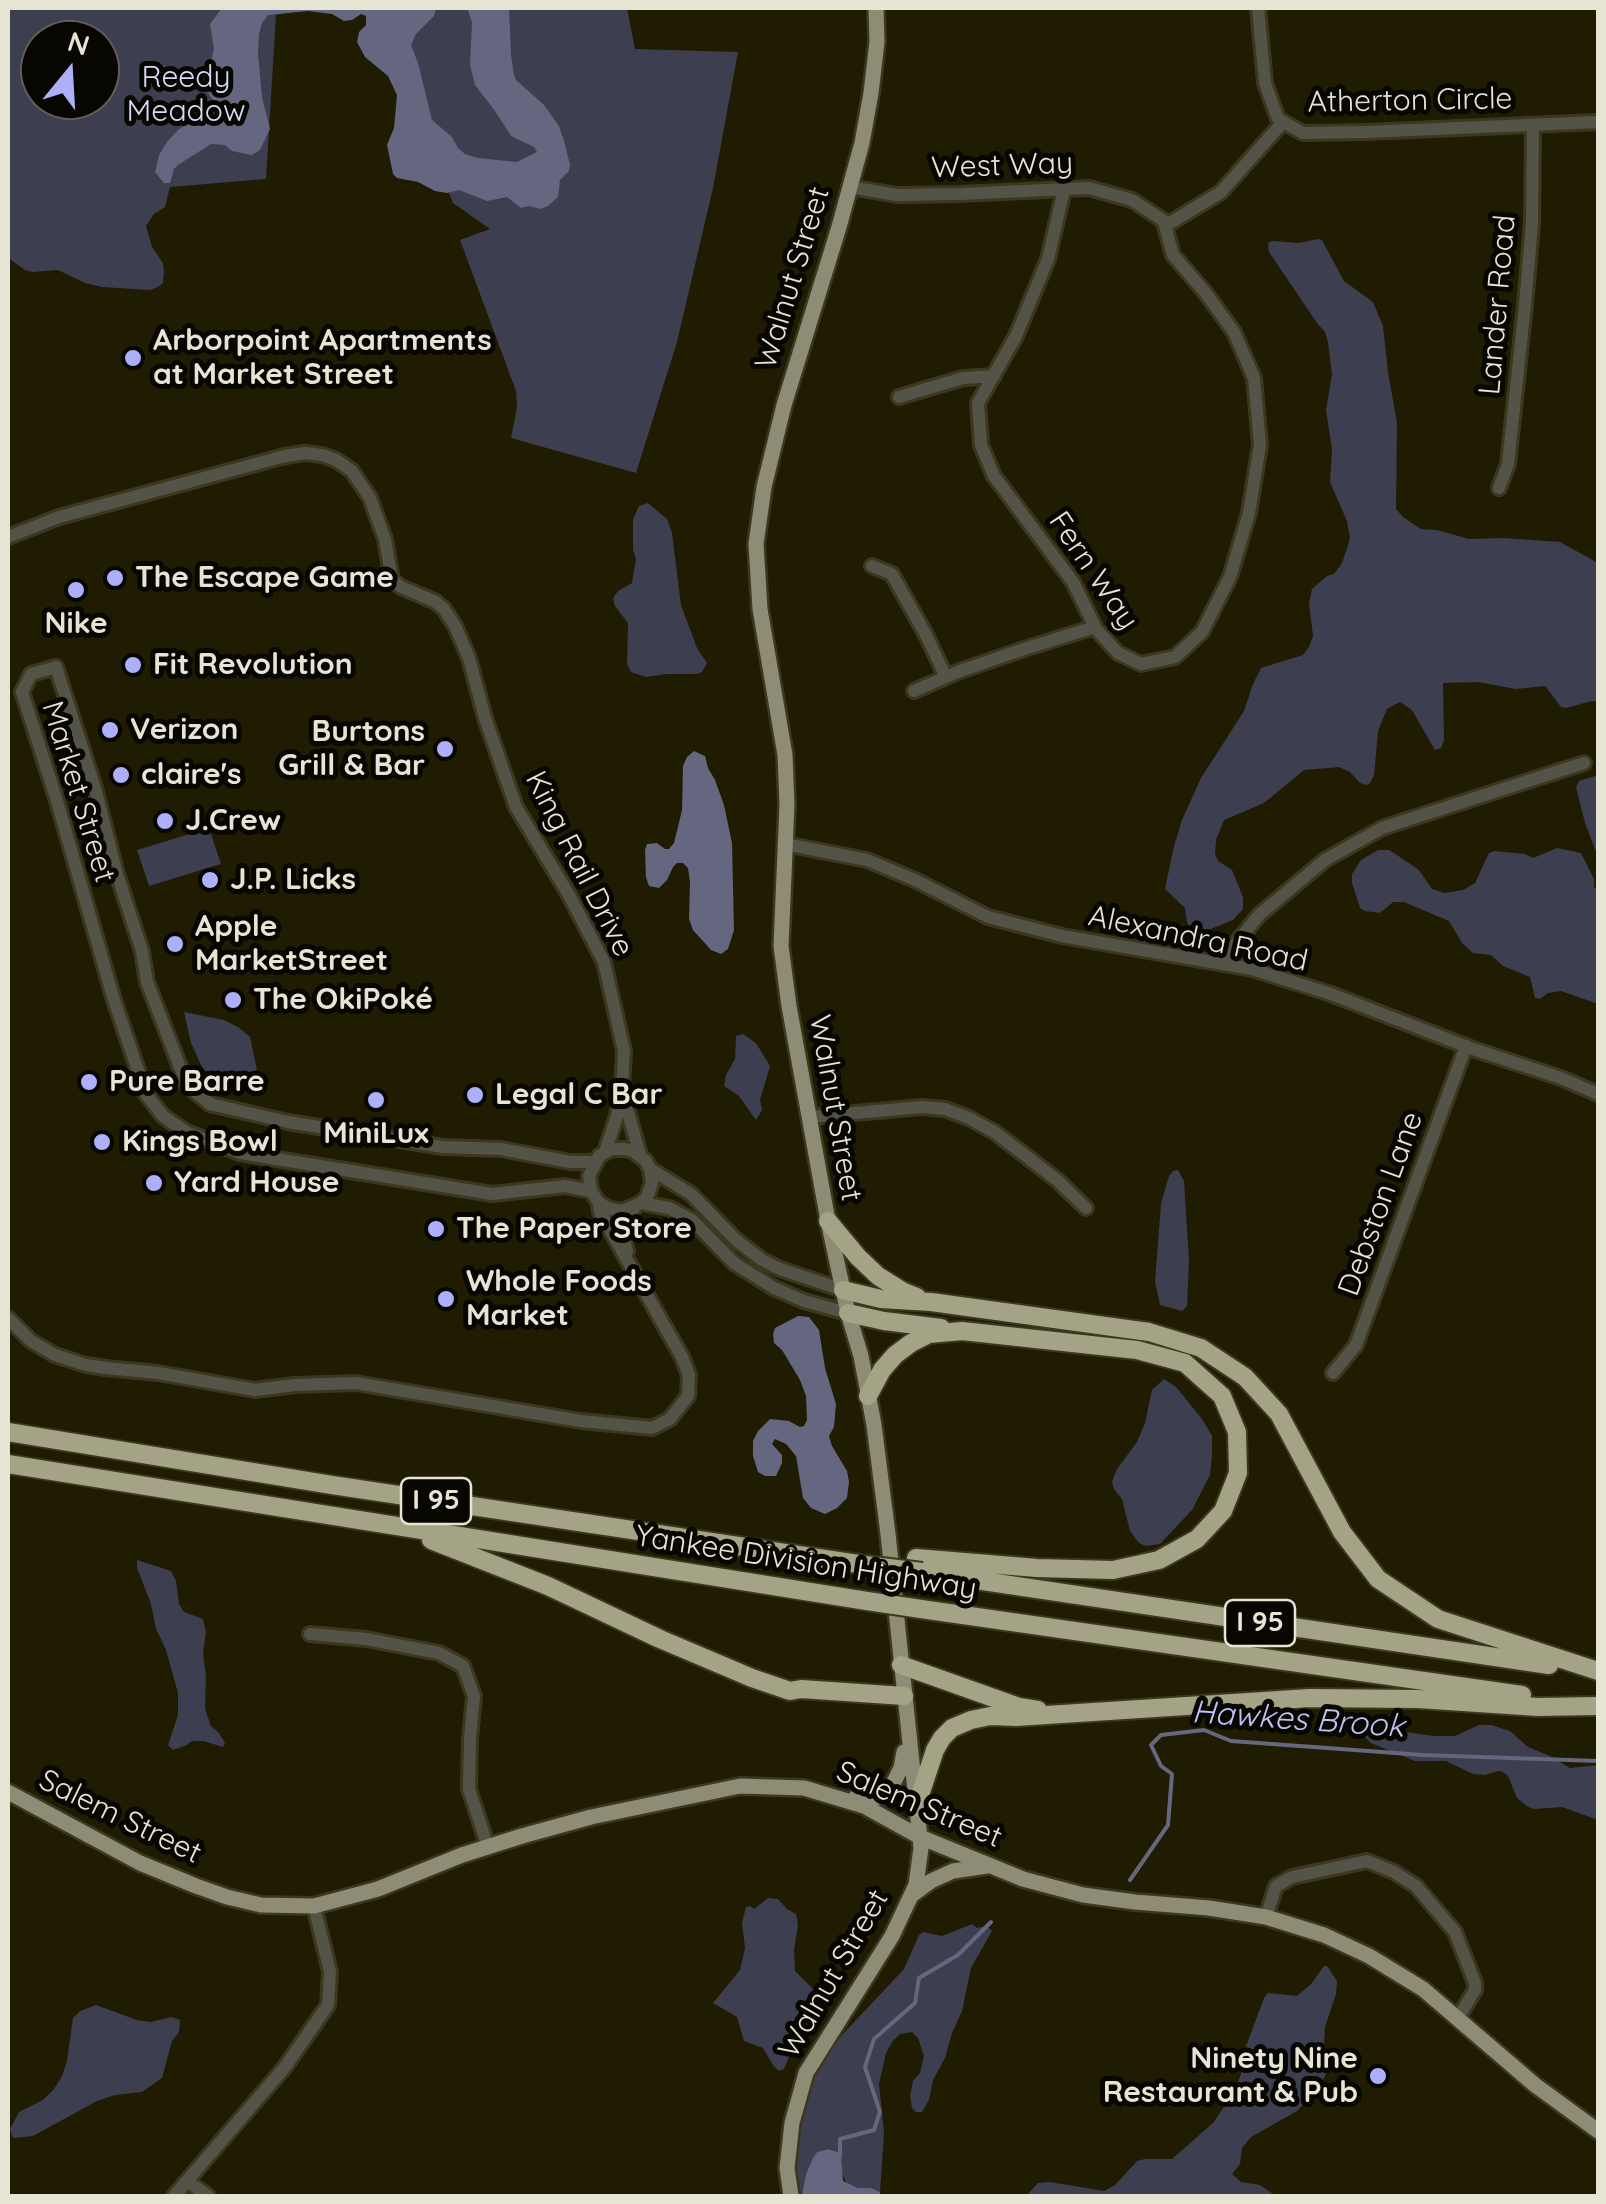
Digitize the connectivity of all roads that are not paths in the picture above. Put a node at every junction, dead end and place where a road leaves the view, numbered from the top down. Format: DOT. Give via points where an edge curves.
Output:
graph roads {
  1 [pos="876,8"];
  2 [pos="1258,8"];
  3 [pos="1283,122"];
  4 [pos="1598,122"];
  5 [pos="1532,125"];
  6 [pos="850,187"];
  7 [pos="1064,190"];
  8 [pos="1165,226"];
  9 [pos="994,376"];
  10 [pos="899,397"];
  11 [pos="1499,488"];
  12 [pos="8,537"];
  13 [pos="872,566"];
  14 [pos="1096,627"];
  15 [pos="946,677"];
  16 [pos="914,691"];
  17 [pos="1584,762"];
  18 [pos="785,844"];
  19 [pos="1220,963"];
  20 [pos="1466,1046"];
  21 [pos="622,1090"];
  22 [pos="1598,1094"];
  23 [pos="810,1117"];
  24 [pos="640,1155"];
  25 [pos="600,1157"];
  26 [pos="650,1169"];
  27 [pos="595,1197"];
  28 [pos="637,1206"];
  29 [pos="1086,1208"];
  30 [pos="828,1221"];
  31 [pos="631,1268"];
  32 [pos="843,1290"];
  33 [pos="931,1302"];
  34 [pos="848,1313"];
  35 [pos="8,1318"];
  36 [pos="962,1331"];
  37 [pos="1333,1373"];
  38 [pos="868,1396"];
  39 [pos="8,1432"];
  40 [pos="8,1464"];
  41 [pos="393,1526"];
  42 [pos="919,1565"];
  43 [pos="310,1634"];
  44 [pos="901,1666"];
  45 [pos="1598,1672"];
  46 [pos="904,1696"];
  47 [pos="1598,1706"];
  48 [pos="1061,1714"];
  49 [pos="908,1734"];
  50 [pos="8,1792"];
  51 [pos="826,1793"];
  52 [pos="916,1807"];
  53 [pos="920,1837"];
  54 [pos="488,1847"];
  55 [pos="990,1866"];
  56 [pos="910,1896"];
  57 [pos="314,1906"];
  58 [pos="1266,1918"];
  59 [pos="1458,2018"];
  60 [pos="1598,2131"];
  61 [pos="187,2181"];
  62 [pos="174,2196"];
  63 [pos="208,2196"];
  64 [pos="790,2196"];
  1 -- 6 [label="main road, Walnut Street" via="872,92"];
  2 -- 3 [label="street, Atherton Circle" via="1265,83"];
  3 -- 5 [label="street, Atherton Circle" via="1304,132"];
  3 -- 8 [label="street" via="1221,192"];
  4 -- 5 [label="street, Atherton Circle"];
  5 -- 11 [label="street, Lander Road" via="1529,257 1508,464"];
  6 -- 7 [label="street, West Way" via="896,194"];
  6 -- 18 [label="main road, Walnut Street" via="784,405 756,544 784,755"];
  7 -- 8 [label="street, West Way" via="1089,188 1132,200"];
  7 -- 9 [label="street, Fern Way" via="1048,259"];
  8 -- 14 [label="street, Fern Way" via="1172,255 1234,332 1254,378 1260,445 1249,513 1230,577 1202,632 1175,657 1141,664 1118,653"];
  9 -- 10 [label="street"];
  9 -- 14 [label="street, Fern Way" via="978,403 981,444 994,476 1074,582"];
  12 -- 21 [label="street, King Rail Drive" via="285,456 322,455 352,471 386,539 392,580 436,602 456,626 516,806 599,951 624,1051"];
  13 -- 15 [label="street" via="892,574"];
  14 -- 15 [label="street"];
  15 -- 16 [label="street"];
  17 -- 19 [label="street" via="1382,828 1325,860 1285,893"];
  18 -- 19 [label="street, Alexandra Road" via="867,860 988,917"];
  18 -- 23 [label="main road, Walnut Street" via="781,946"];
  19 -- 20 [label="street, Alexandra Road" via="1331,994"];
  20 -- 22 [label="street, Alexandra Road"];
  20 -- 37 [label="street, Debston Lane" via="1356,1344"];
  21 -- 24 [label="street, King Rail Drive"];
  21 -- 25 [label="street, King Rail Drive"];
  23 -- 29 [label="street" via="945,1109 996,1133"];
  23 -- 30 [label="main road, Walnut Street"];
  24 -- 25 [label="street, Market Street" via="625,1149"];
  24 -- 26 [label="street"];
  25 -- 27 [label="street" via="589,1176"];
  25 -- 27 [label="street, Market Street" via="570,1162 288,1122 210,1104 186,1084 147,982 56,666 31,674 22,692 114,1000 146,1094 163,1116 240,1153 492,1194 565,1186"];
  26 -- 28 [label="street" via="652,1183"];
  26 -- 32 [label="street" via="691,1194 762,1260"];
  27 -- 28 [label="street, Market Street" via="610,1210"];
  27 -- 31 [label="street"];
  28 -- 31 [label="street" via="623,1237"];
  28 -- 34 [label="street, Market Street" via="669,1208 774,1288"];
  30 -- 32 [label="main road, Walnut Street"];
  30 -- 33 [label="highway" via="878,1276"];
  31 -- 35 [label="street" via="688,1375 688,1396 670,1419 652,1428 356,1383 255,1390 106,1368 55,1354"];
  32 -- 33 [label="highway"];
  32 -- 34 [label="main road, Walnut Street"];
  33 -- 45 [label="highway" via="1150,1332 1200,1348 1245,1376 1279,1414 1342,1532 1378,1579 1438,1619"];
  34 -- 36 [label="highway"];
  34 -- 38 [label="main road, Walnut Street"];
  36 -- 38 [label="highway" via="911,1343 894,1355"];
  36 -- 42 [label="highway" via="1137,1350 1185,1363 1222,1396 1238,1432 1238,1473 1223,1511 1197,1539 1158,1560 1114,1570"];
  38 -- 44 [label="main road, Walnut Street"];
  39 -- 42 [label="highway, Yankee Division Highway / I 95, bridge" via="874,1566"];
  40 -- 41 [label="highway, Yankee Division Highway / I 95"];
  41 -- 46 [label="highway" via="777,1687"];
  41 -- 47 [label="highway, Yankee Division Highway / I 95, bridge"];
  42 -- 45 [label="highway, Yankee Division Highway / I 95"];
  43 -- 54 [label="street" via="439,1653 463,1666 474,1696 469,1789"];
  44 -- 46 [label="main road, Walnut Street"];
  44 -- 48 [label="highway"];
  46 -- 49 [label="main road, Walnut Street"];
  47 -- 48 [label="highway" via="1310,1698"];
  48 -- 52 [label="highway" via="990,1716 952,1728 935,1750"];
  49 -- 51 [label="main road" via="901,1768 880,1796"];
  49 -- 52 [label="main road, Walnut Street"];
  50 -- 57 [label="main road, Salem Street" via="196,1886 261,1905"];
  51 -- 53 [label="main road, Salem Street"];
  51 -- 54 [label="main road, Salem Street" via="740,1786"];
  52 -- 53 [label="main road, Walnut Street"];
  53 -- 55 [label="main road, Salem Street"];
  53 -- 56 [label="main road, Walnut Street"];
  54 -- 57 [label="main road, Salem Street"];
  55 -- 56 [label="main road" via="930,1881"];
  55 -- 58 [label="main road, Salem Street" via="1083,1895"];
  56 -- 64 [label="main road, Walnut Street" via="806,2073 792,2122"];
  57 -- 61 [label="street" via="330,1972 328,2006 285,2068"];
  58 -- 59 [label="main road, Salem Street" via="1369,1956"];
  58 -- 59 [label="street" via="1276,1886 1292,1876 1367,1862 1394,1872 1416,1886 1454,1932 1476,1990"];
  59 -- 60 [label="main road, Salem Street"];
  61 -- 62 [label="street"];
  61 -- 63 [label="street"];
}
